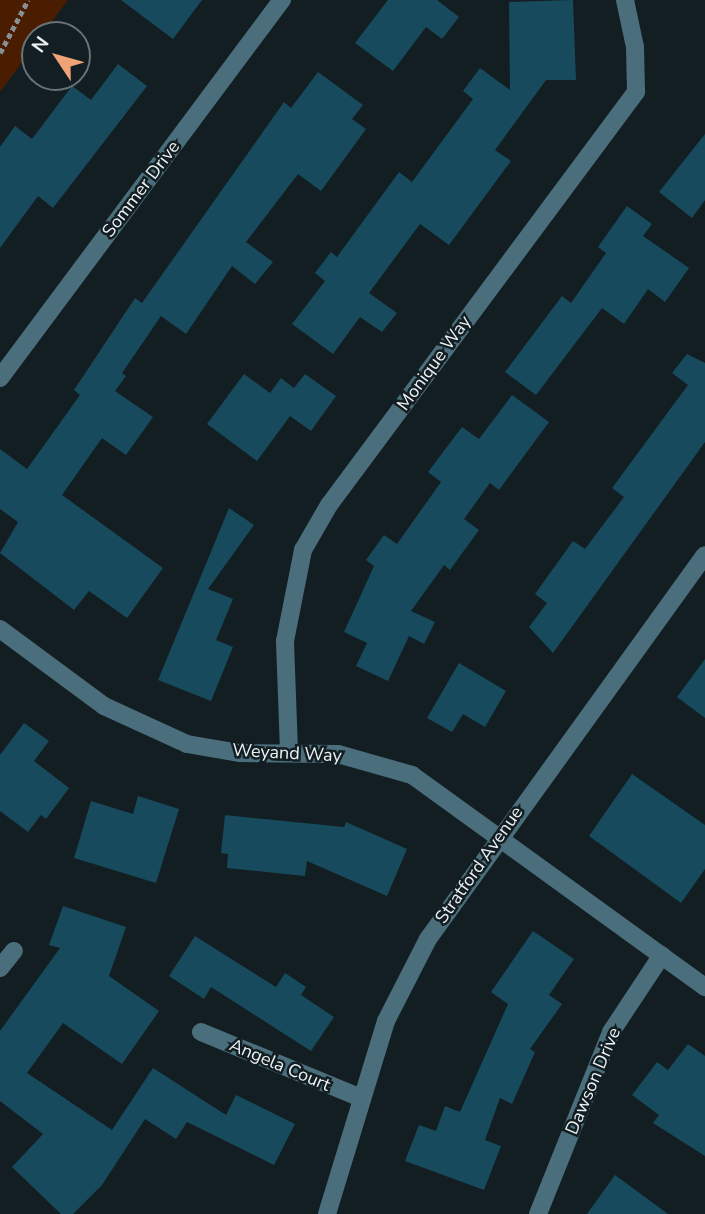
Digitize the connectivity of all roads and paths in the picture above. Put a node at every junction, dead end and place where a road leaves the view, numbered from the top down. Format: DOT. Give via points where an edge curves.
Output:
graph roads {
  1 [pos="28,0"];
  2 [pos="282,0"];
  3 [pos="625,0"];
  4 [pos="0,53"];
  5 [pos="0,378"];
  6 [pos="704,560"];
  7 [pos="0,629"];
  8 [pos="289,751"];
  9 [pos="499,836"];
  10 [pos="14,951"];
  11 [pos="662,955"];
  12 [pos="0,968"];
  13 [pos="705,987"];
  14 [pos="201,1032"];
  15 [pos="359,1097"];
  16 [pos="327,1214"];
  17 [pos="538,1214"];
  1 -- 4 [label="path"];
  2 -- 5 [label="street, Sommer Drive"];
  3 -- 8 [label="street, Monique Way" via="636,92 329,505 303,550 285,641"];
  6 -- 9 [label="street, Stratford Avenue"];
  7 -- 8 [label="street, Weyand Way" via="104,706 146,729 187,744 240,753"];
  8 -- 9 [label="street, Weyand Way" via="377,761 412,775"];
  9 -- 11 [label="street, Weyand Way"];
  9 -- 15 [label="street, Stratford Avenue" via="428,939 386,1021"];
  10 -- 12 [label="street"];
  11 -- 13 [label="street, Weyand Way"];
  11 -- 17 [label="street, Dawson Drive" via="611,1032"];
  14 -- 15 [label="street, Angela Court"];
  15 -- 16 [label="street, Stratford Avenue"];
}
